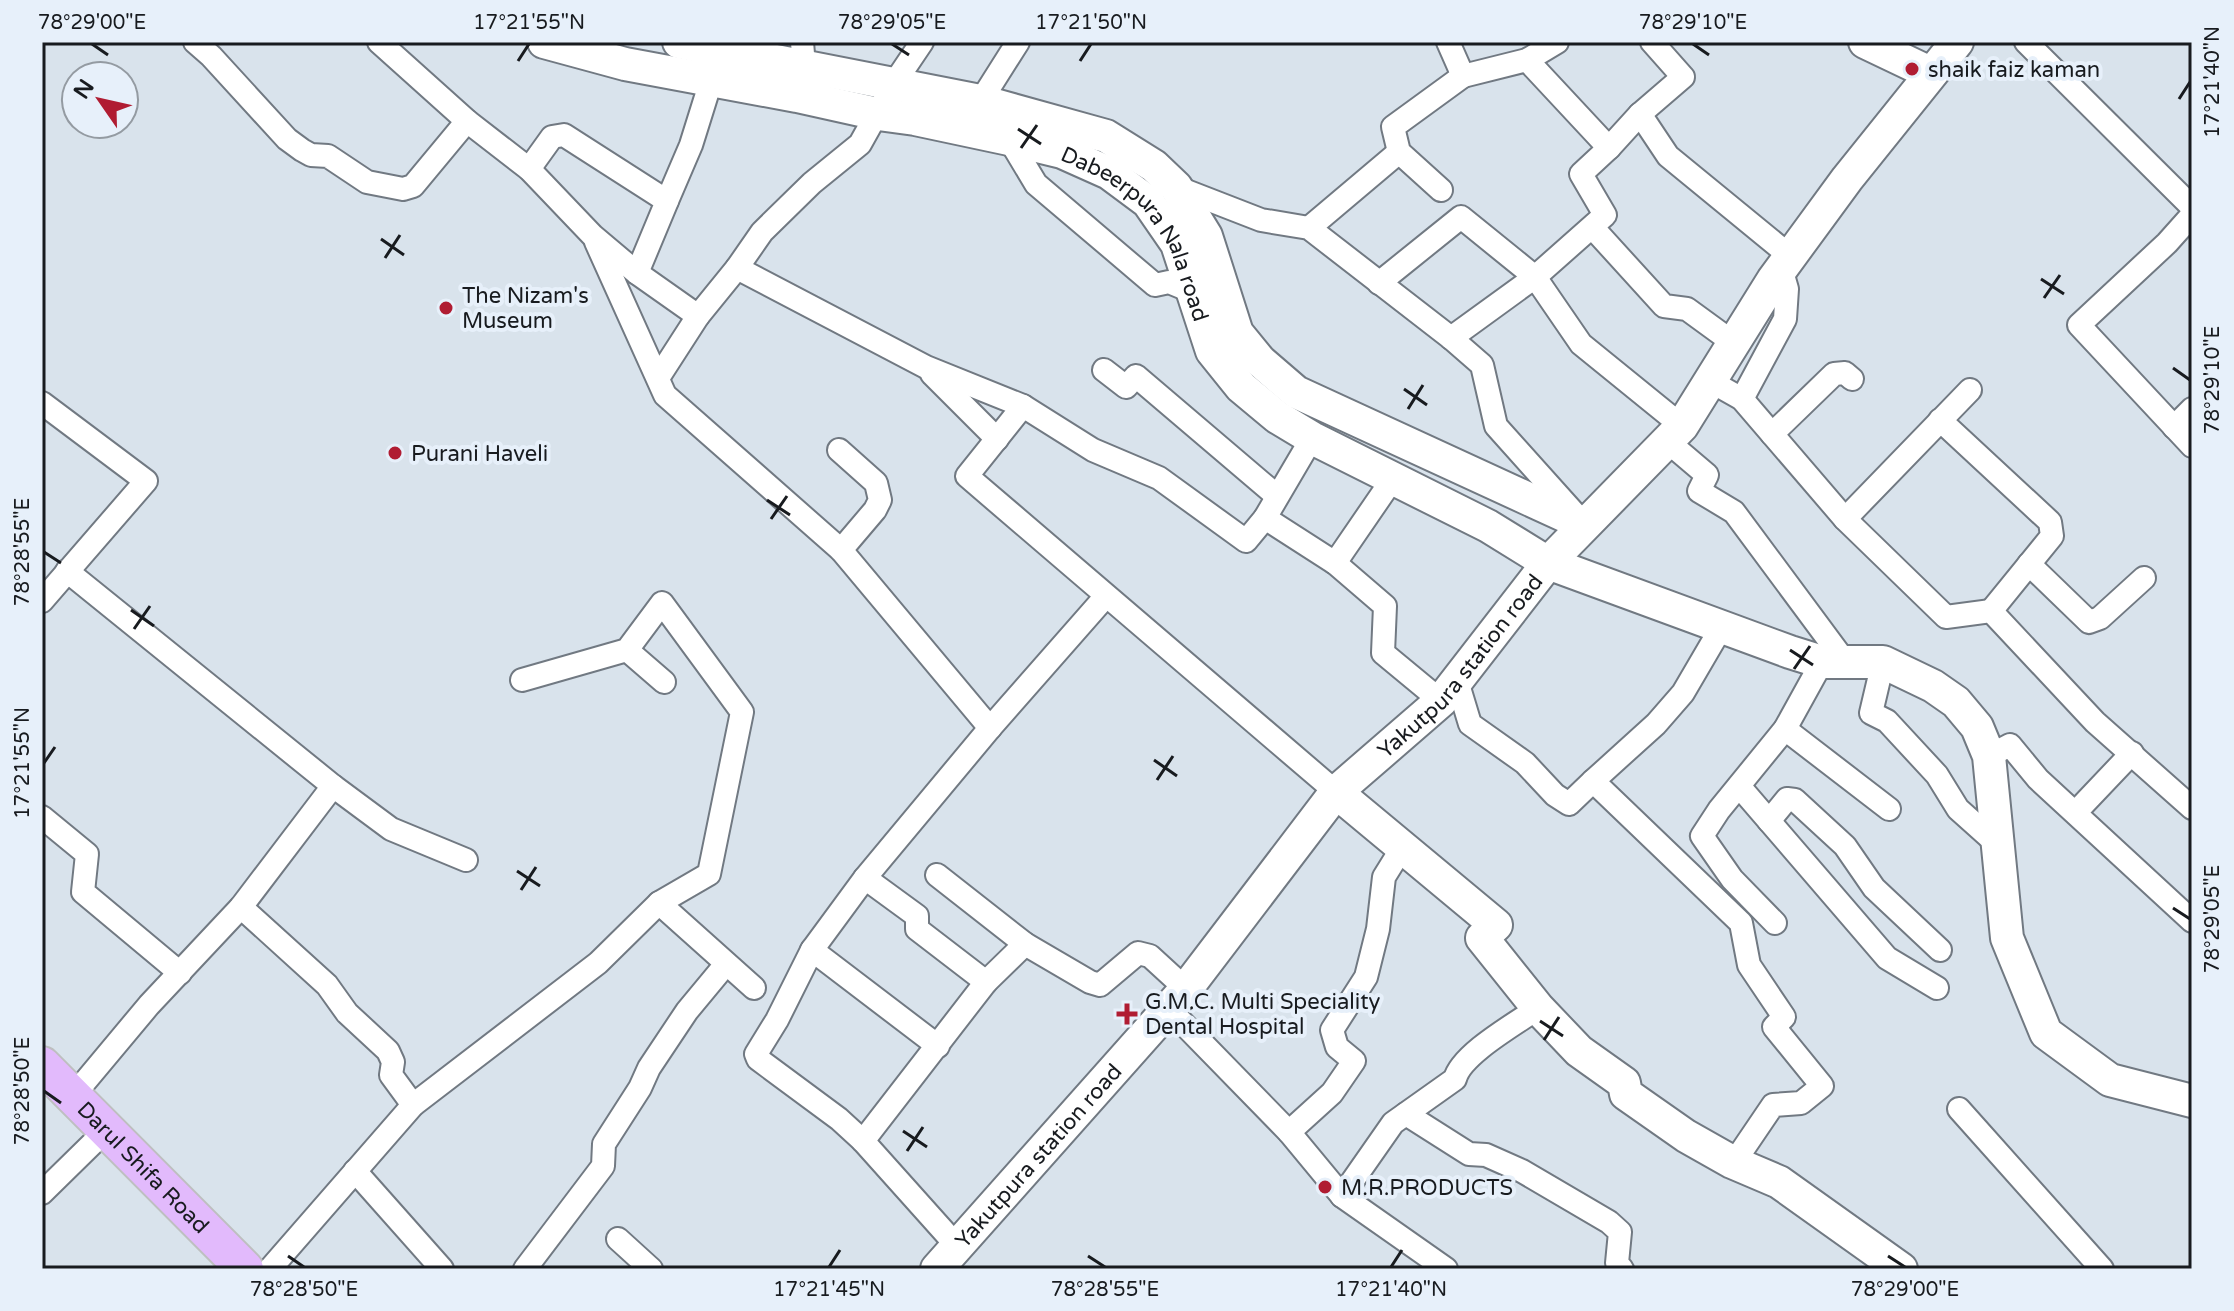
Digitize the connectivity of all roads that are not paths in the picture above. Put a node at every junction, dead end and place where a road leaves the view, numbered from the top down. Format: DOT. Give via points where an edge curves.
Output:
graph roads {
  1 [pos="195,42"];
  2 [pos="379,42"];
  3 [pos="544,42"];
  4 [pos="679,42"];
  5 [pos="922,42"];
  6 [pos="1018,42"];
  7 [pos="1448,42"];
  8 [pos="1557,42"];
  9 [pos="1652,42"];
  10 [pos="1865,42"];
  11 [pos="1957,42"];
  12 [pos="2026,42"];
  13 [pos="803,54"];
  14 [pos="1527,60"];
  15 [pos="1930,73"];
  16 [pos="1463,76"];
  17 [pos="711,81"];
  18 [pos="893,85"];
  19 [pos="878,114"];
  20 [pos="1640,114"];
  21 [pos="972,115"];
  22 [pos="467,121"];
  23 [pos="1009,139"];
  24 [pos="1609,148"];
  25 [pos="1399,152"];
  26 [pos="529,169"];
  27 [pos="1176,187"];
  28 [pos="1441,190"];
  29 [pos="667,201"];
  30 [pos="2192,207"];
  31 [pos="2192,215"];
  32 [pos="1309,228"];
  33 [pos="1593,228"];
  34 [pos="593,236"];
  35 [pos="1786,262"];
  36 [pos="737,268"];
  37 [pos="637,273"];
  38 [pos="1535,277"];
  39 [pos="1199,278"];
  40 [pos="1379,283"];
  41 [pos="698,316"];
  42 [pos="1451,338"];
  43 [pos="1735,344"];
  44 [pos="926,367"];
  45 [pos="1104,370"];
  46 [pos="658,378"];
  47 [pos="1852,379"];
  48 [pos="1710,381"];
  49 [pos="1970,390"];
  50 [pos="1742,399"];
  51 [pos="42,403"];
  52 [pos="1286,405"];
  53 [pos="1023,406"];
  54 [pos="2192,409"];
  55 [pos="1940,420"];
  56 [pos="2174,427"];
  57 [pos="1675,433"];
  58 [pos="1772,434"];
  59 [pos="1312,438"];
  60 [pos="997,439"];
  61 [pos="2192,446"];
  62 [pos="839,450"];
  63 [pos="1394,477"];
  64 [pos="1510,493"];
  65 [pos="1277,496"];
  66 [pos="1265,518"];
  67 [pos="1845,519"];
  68 [pos="1583,524"];
  69 [pos="1488,526"];
  70 [pos="841,550"];
  71 [pos="1335,563"];
  72 [pos="1548,563"];
  73 [pos="2029,564"];
  74 [pos="67,571"];
  75 [pos="2144,578"];
  76 [pos="1106,596"];
  77 [pos="42,601"];
  78 [pos="1991,611"];
  79 [pos="1721,628"];
  80 [pos="627,650"];
  81 [pos="1834,662"];
  82 [pos="1883,662"];
  83 [pos="522,680"];
  84 [pos="664,682"];
  85 [pos="1449,691"];
  86 [pos="990,728"];
  87 [pos="1785,729"];
  88 [pos="2132,753"];
  89 [pos="1989,756"];
  90 [pos="1593,781"];
  91 [pos="333,786"];
  92 [pos="1739,786"];
  93 [pos="1336,792"];
  94 [pos="2192,808"];
  95 [pos="1889,809"];
  96 [pos="2076,812"];
  97 [pos="42,817"];
  98 [pos="1769,821"];
  99 [pos="1702,836"];
  100 [pos="1996,843"];
  101 [pos="1402,848"];
  102 [pos="466,860"];
  103 [pos="1675,860"];
  104 [pos="937,875"];
  105 [pos="865,878"];
  106 [pos="659,903"];
  107 [pos="241,907"];
  108 [pos="2192,921"];
  109 [pos="1775,923"];
  110 [pos="1025,944"];
  111 [pos="812,950"];
  112 [pos="1940,950"];
  113 [pos="726,964"];
  114 [pos="180,973"];
  115 [pos="986,982"];
  116 [pos="754,988"];
  117 [pos="1937,988"];
  118 [pos="1178,999"];
  119 [pos="1538,1008"];
  120 [pos="938,1046"];
  121 [pos="42,1065"];
  122 [pos="57,1092"];
  123 [pos="2192,1101"];
  124 [pos="413,1105"];
  125 [pos="1959,1109"];
  126 [pos="1406,1114"];
  127 [pos="1289,1132"];
  128 [pos="863,1141"];
  129 [pos="94,1142"];
  130 [pos="1735,1161"];
  131 [pos="355,1171"];
  132 [pos="42,1193"];
  133 [pos="1342,1196"];
  134 [pos="618,1239"];
  135 [pos="944,1262"];
  136 [pos="218,1269"];
  137 [pos="245,1269"];
  138 [pos="270,1269"];
  139 [pos="442,1269"];
  140 [pos="525,1269"];
  141 [pos="651,1269"];
  142 [pos="1446,1269"];
  143 [pos="1622,1269"];
  144 [pos="1901,1269"];
  145 [pos="2102,1269"];
  1 -- 22 [label="street" via="287,139 311,155 328,156 367,182 413,186"];
  2 -- 22 [label="street"];
  3 -- 17 [label="street, Dabeerpura Nala road"];
  4 -- 13 [label="street, Dabeerpura Nala road"];
  5 -- 18 [label="street"];
  6 -- 21 [label="street"];
  7 -- 16 [label="street"];
  8 -- 14 [label="street"];
  9 -- 20 [label="street" via="1683,77"];
  10 -- 15 [label="street"];
  11 -- 15 [label="street, Yakutpura station road"];
  12 -- 30 [label="street"];
  13 -- 18 [label="street, Dabeerpura Nala road"];
  14 -- 16 [label="street"];
  14 -- 24 [label="street"];
  15 -- 35 [label="street, Yakutpura station road"];
  16 -- 25 [label="street" via="1393,127"];
  17 -- 19 [label="street, Dabeerpura Nala road"];
  17 -- 29 [label="street"];
  18 -- 19 [label="street"];
  18 -- 21 [label="street, Dabeerpura Nala road"];
  19 -- 21 [label="street, Dabeerpura Nala road"];
  19 -- 36 [label="street" via="860,144 762,232"];
  20 -- 24 [label="street"];
  20 -- 35 [label="street" via="1668,156"];
  21 -- 23 [label="street, Dabeerpura Nala road"];
  21 -- 27 [label="street, Dabeerpura Nala road" via="1106,136 1154,166"];
  22 -- 26 [label="street"];
  23 -- 39 [label="street, Dabeerpura Nala road" via="1062,152 1109,173 1148,202"];
  23 -- 39 [label="street" via="1036,184 1155,285"];
  24 -- 33 [label="street" via="1581,174 1605,215"];
  25 -- 28 [label="street"];
  25 -- 32 [label="street"];
  26 -- 29 [label="street" via="552,137 564,135"];
  26 -- 34 [label="street"];
  27 -- 32 [label="street" via="1261,220"];
  27 -- 39 [label="street, Dabeerpura Nala road" via="1206,236"];
  29 -- 37 [label="street"];
  31 -- 56 [label="street" via="2079,325"];
  32 -- 40 [label="street"];
  33 -- 38 [label="street"];
  33 -- 43 [label="street" via="1664,306 1687,309"];
  34 -- 37 [label="street"];
  34 -- 46 [label="street"];
  35 -- 43 [label="street, Yakutpura station road"];
  35 -- 50 [label="street" via="1785,319"];
  36 -- 41 [label="street"];
  36 -- 44 [label="street"];
  37 -- 41 [label="street"];
  38 -- 40 [label="street" via="1461,217"];
  38 -- 42 [label="street"];
  38 -- 57 [label="street" via="1581,344"];
  39 -- 52 [label="street, Dabeerpura Nala road" via="1212,351 1241,387"];
  40 -- 42 [label="street"];
  41 -- 46 [label="street"];
  42 -- 68 [label="street" via="1482,365 1496,426"];
  43 -- 48 [label="street, Yakutpura station road"];
  44 -- 53 [label="street"];
  44 -- 60 [label="street"];
  45 -- 65 [label="street" via="1126,387 1136,376"];
  46 -- 70 [label="street" via="665,395"];
  47 -- 58 [label="street" via="1834,374"];
  48 -- 50 [label="street"];
  48 -- 57 [label="street, Yakutpura station road"];
  49 -- 55 [label="street"];
  50 -- 58 [label="street"];
  51 -- 74 [label="street" via="146,481"];
  52 -- 59 [label="street, Dabeerpura Nala road"];
  52 -- 64 [label="street, Dabeerpura Nala road"];
  53 -- 60 [label="street"];
  53 -- 66 [label="street" via="1093,450 1159,478 1246,541"];
  54 -- 56 [label="street"];
  55 -- 67 [label="street"];
  55 -- 73 [label="street" via="2050,522 2052,536"];
  56 -- 61 [label="street"];
  57 -- 68 [label="street, Yakutpura station road"];
  57 -- 81 [label="street" via="1707,475 1699,491 1734,512"];
  58 -- 67 [label="street"];
  59 -- 63 [label="street, Dabeerpura Nala road"];
  59 -- 65 [label="street"];
  60 -- 76 [label="street" via="967,476"];
  62 -- 70 [label="street" via="876,483 880,500"];
  63 -- 69 [label="street, Dabeerpura Nala road"];
  63 -- 71 [label="street"];
  64 -- 68 [label="street, Dabeerpura Nala road"];
  64 -- 69 [label="street"];
  65 -- 66 [label="street"];
  66 -- 71 [label="street"];
  67 -- 78 [label="street" via="1946,617"];
  68 -- 72 [label="street, Yakutpura station road"];
  69 -- 72 [label="street, Dabeerpura Nala road"];
  70 -- 86 [label="street"];
  71 -- 85 [label="street" via="1385,606 1383,653"];
  72 -- 79 [label="street, Dabeerpura Nala road"];
  72 -- 85 [label="street, Yakutpura station road"];
  73 -- 75 [label="street" via="2089,622"];
  73 -- 78 [label="street"];
  74 -- 77 [label="street"];
  74 -- 91 [label="street"];
  76 -- 86 [label="street"];
  76 -- 93 [label="street"];
  78 -- 88 [label="street" via="2095,722"];
  79 -- 81 [label="street, Dabeerpura Nala road"];
  79 -- 90 [label="street" via="1683,693"];
  80 -- 83 [label="street"];
  80 -- 84 [label="street"];
  80 -- 106 [label="street" via="662,603 742,712 709,874"];
  81 -- 82 [label="street"];
  81 -- 87 [label="street"];
  82 -- 89 [label="street" via="1956,702 1977,727"];
  82 -- 100 [label="street" via="1871,713 1887,721 1937,775 1958,809"];
  85 -- 90 [label="street" via="1470,724 1525,763 1569,804"];
  85 -- 93 [label="street, Yakutpura station road"];
  86 -- 105 [label="street"];
  87 -- 92 [label="street"];
  87 -- 95 [label="street"];
  88 -- 94 [label="street"];
  88 -- 96 [label="street"];
  89 -- 96 [label="street" via="2010,745"];
  89 -- 100 [label="street"];
  90 -- 103 [label="street"];
  91 -- 102 [label="street" via="391,829"];
  91 -- 107 [label="street"];
  92 -- 98 [label="street"];
  92 -- 99 [label="street"];
  93 -- 101 [label="street"];
  93 -- 118 [label="street, Yakutpura station road"];
  96 -- 108 [label="street"];
  97 -- 114 [label="street" via="87,854 83,892"];
  98 -- 112 [label="street" via="1787,799 1795,800 1845,846 1874,888"];
  98 -- 117 [label="street" via="1887,958"];
  99 -- 103 [label="street"];
  99 -- 109 [label="street" via="1732,879"];
  100 -- 123 [label="street" via="2007,938 2046,1033 2110,1080"];
  101 -- 119 [label="street" via="1496,925 1482,938"];
  101 -- 127 [label="street" via="1384,877 1366,977 1332,1030 1337,1047 1354,1061 1332,1093"];
  103 -- 130 [label="street" via="1741,923 1749,965 1784,1017 1774,1027 1822,1086 1801,1103 1773,1105"];
  104 -- 110 [label="street"];
  105 -- 111 [label="street"];
  105 -- 115 [label="street" via="917,916 917,929"];
  106 -- 113 [label="street"];
  106 -- 124 [label="street" via="598,963"];
  107 -- 114 [label="street"];
  107 -- 124 [label="street" via="327,985 347,1013 388,1051 391,1075"];
  110 -- 115 [label="street"];
  110 -- 118 [label="street" via="1100,985 1138,953 1150,956"];
  111 -- 120 [label="street"];
  111 -- 128 [label="street" via="756,1054"];
  113 -- 116 [label="street"];
  113 -- 140 [label="street" via="649,1068 604,1144 603,1166"];
  114 -- 122 [label="street"];
  115 -- 120 [label="street"];
  118 -- 127 [label="street"];
  118 -- 135 [label="street, Yakutpura station road"];
  119 -- 126 [label="street" via="1480,1049 1457,1070 1455,1079"];
  119 -- 130 [label="street" via="1579,1051 1624,1083 1626,1094 1686,1136"];
  120 -- 128 [label="street"];
  121 -- 122 [label="main road, Darul Shifa Road"];
  122 -- 129 [label="main road"];
  122 -- 137 [label="main road, Darul Shifa Road"];
  124 -- 131 [label="street"];
  125 -- 145 [label="street"];
  126 -- 133 [label="street" via="1393,1123"];
  126 -- 143 [label="street" via="1469,1154 1486,1155 1522,1171 1609,1222 1620,1232 1617,1263"];
  127 -- 133 [label="street"];
  128 -- 135 [label="street"];
  129 -- 132 [label="street"];
  129 -- 136 [label="main road"];
  130 -- 144 [label="street" via="1779,1182"];
  131 -- 138 [label="street"];
  131 -- 139 [label="street"];
  133 -- 142 [label="street"];
  134 -- 141 [label="street"];
}
